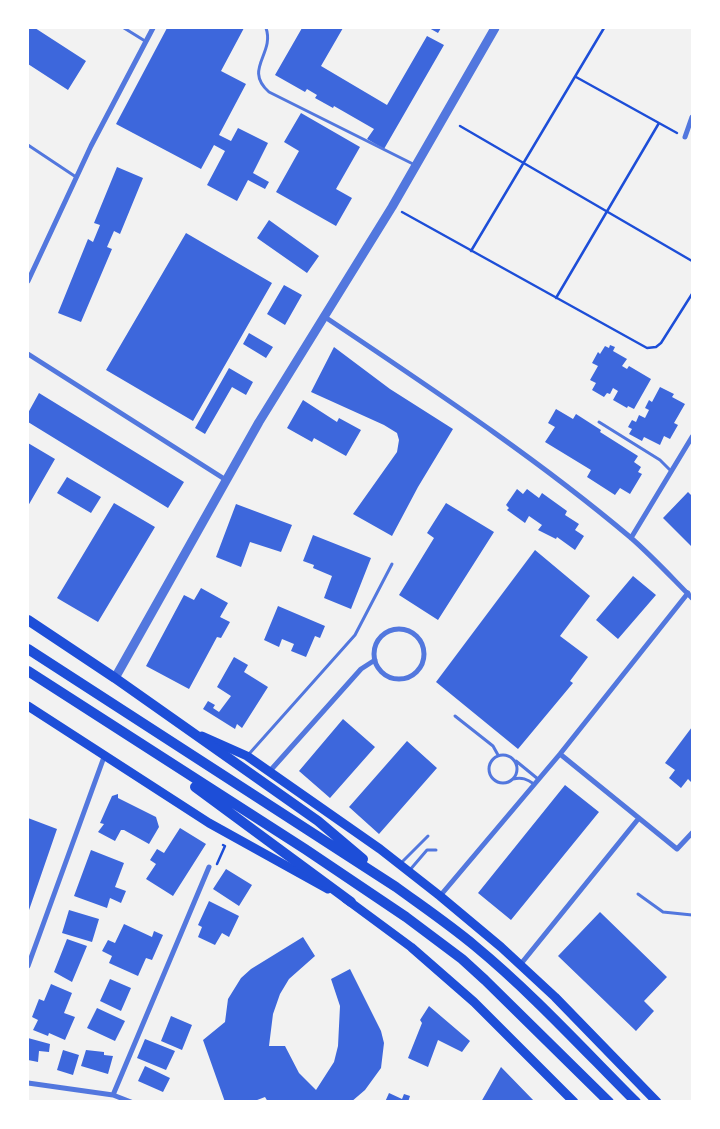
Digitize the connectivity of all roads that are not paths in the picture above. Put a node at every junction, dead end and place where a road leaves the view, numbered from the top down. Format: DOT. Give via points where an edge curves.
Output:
graph roads {
  1 [pos="124,28"];
  2 [pos="152,28"];
  3 [pos="266,28"];
  4 [pos="495,28"];
  5 [pos="145,41"];
  6 [pos="692,117"];
  7 [pos="685,137"];
  8 [pos="28,145"];
  9 [pos="415,165"];
  10 [pos="76,177"];
  11 [pos="28,281"];
  12 [pos="325,317"];
  13 [pos="28,354"];
  14 [pos="599,422"];
  15 [pos="692,437"];
  16 [pos="672,471"];
  17 [pos="226,480"];
  18 [pos="631,538"];
  19 [pos="392,564"];
  20 [pos="688,593"];
  21 [pos="692,598"];
  22 [pos="28,620"];
  23 [pos="28,649"];
  24 [pos="375,660"];
  25 [pos="28,671"];
  26 [pos="115,678"];
  27 [pos="28,706"];
  28 [pos="455,716"];
  29 [pos="188,730"];
  30 [pos="128,737"];
  31 [pos="560,754"];
  32 [pos="498,755"];
  33 [pos="247,756"];
  34 [pos="104,757"];
  35 [pos="513,759"];
  36 [pos="270,772"];
  37 [pos="512,779"];
  38 [pos="539,779"];
  39 [pos="535,785"];
  40 [pos="639,818"];
  41 [pos="692,833"];
  42 [pos="428,836"];
  43 [pos="436,850"];
  44 [pos="399,864"];
  45 [pos="209,868"];
  46 [pos="408,871"];
  47 [pos="396,887"];
  48 [pos="638,894"];
  49 [pos="440,896"];
  50 [pos="351,902"];
  51 [pos="692,915"];
  52 [pos="520,965"];
  53 [pos="28,966"];
  54 [pos="28,1083"];
  55 [pos="113,1095"];
  56 [pos="128,1101"];
  57 [pos="574,1102"];
  58 [pos="610,1102"];
  59 [pos="636,1102"];
  60 [pos="657,1102"];
  1 -- 5 [label="lane"];
  2 -- 5 [label="street"];
  3 -- 9 [label="lane" via="268,45 258,69 261,85 269,92"];
  4 -- 9 [label="street"];
  5 -- 10 [label="street"];
  6 -- 7 [label="street"];
  8 -- 10 [label="lane"];
  9 -- 12 [label="street"];
  10 -- 11 [label="street"];
  12 -- 17 [label="street"];
  12 -- 18 [label="street" via="482,424"];
  13 -- 17 [label="street"];
  14 -- 16 [label="lane"];
  15 -- 16 [label="street"];
  16 -- 18 [label="street"];
  17 -- 26 [label="street"];
  18 -- 20 [label="street"];
  19 -- 33 [label="lane" via="355,635"];
  20 -- 21 [label="street"];
  20 -- 31 [label="street"];
  22 -- 26 [label="main road"];
  23 -- 47 [label="main road"];
  24 -- 24 [label="street" via="388,677 404,679 422,665 424,649 408,630 391,631 378,641"];
  24 -- 36 [label="street" via="361,669"];
  25 -- 30 [label="main road"];
  26 -- 29 [label="main road"];
  27 -- 34 [label="main road"];
  28 -- 32 [label="lane" via="493,746"];
  29 -- 33 [label="main road"];
  29 -- 47 [label="main road" via="318,821"];
  30 -- 50 [label="main road"];
  30 -- 58 [label="main road" via="360,885 462,959"];
  31 -- 38 [label="street"];
  31 -- 40 [label="street"];
  32 -- 35 [label="lane" via="504,754"];
  32 -- 37 [label="lane" via="488,767 492,778 502,783"];
  33 -- 36 [label="main road"];
  34 -- 50 [label="main road" via="241,842"];
  34 -- 53 [label="street"];
  35 -- 37 [label="lane" via="517,769"];
  35 -- 38 [label="lane"];
  36 -- 44 [label="main road"];
  37 -- 39 [label="lane" via="528,779"];
  38 -- 39 [label="street"];
  39 -- 49 [label="street"];
  40 -- 41 [label="street" via="677,849"];
  40 -- 52 [label="street"];
  42 -- 44 [label="lane"];
  43 -- 46 [label="lane" via="427,850"];
  44 -- 46 [label="main road"];
  45 -- 55 [label="street"];
  46 -- 49 [label="main road"];
  47 -- 59 [label="main road" via="475,945"];
  48 -- 51 [label="lane" via="663,912"];
  49 -- 52 [label="main road"];
  50 -- 57 [label="main road" via="411,947 474,1002"];
  52 -- 60 [label="main road"];
  54 -- 55 [label="street"];
  55 -- 56 [label="street"];
}
